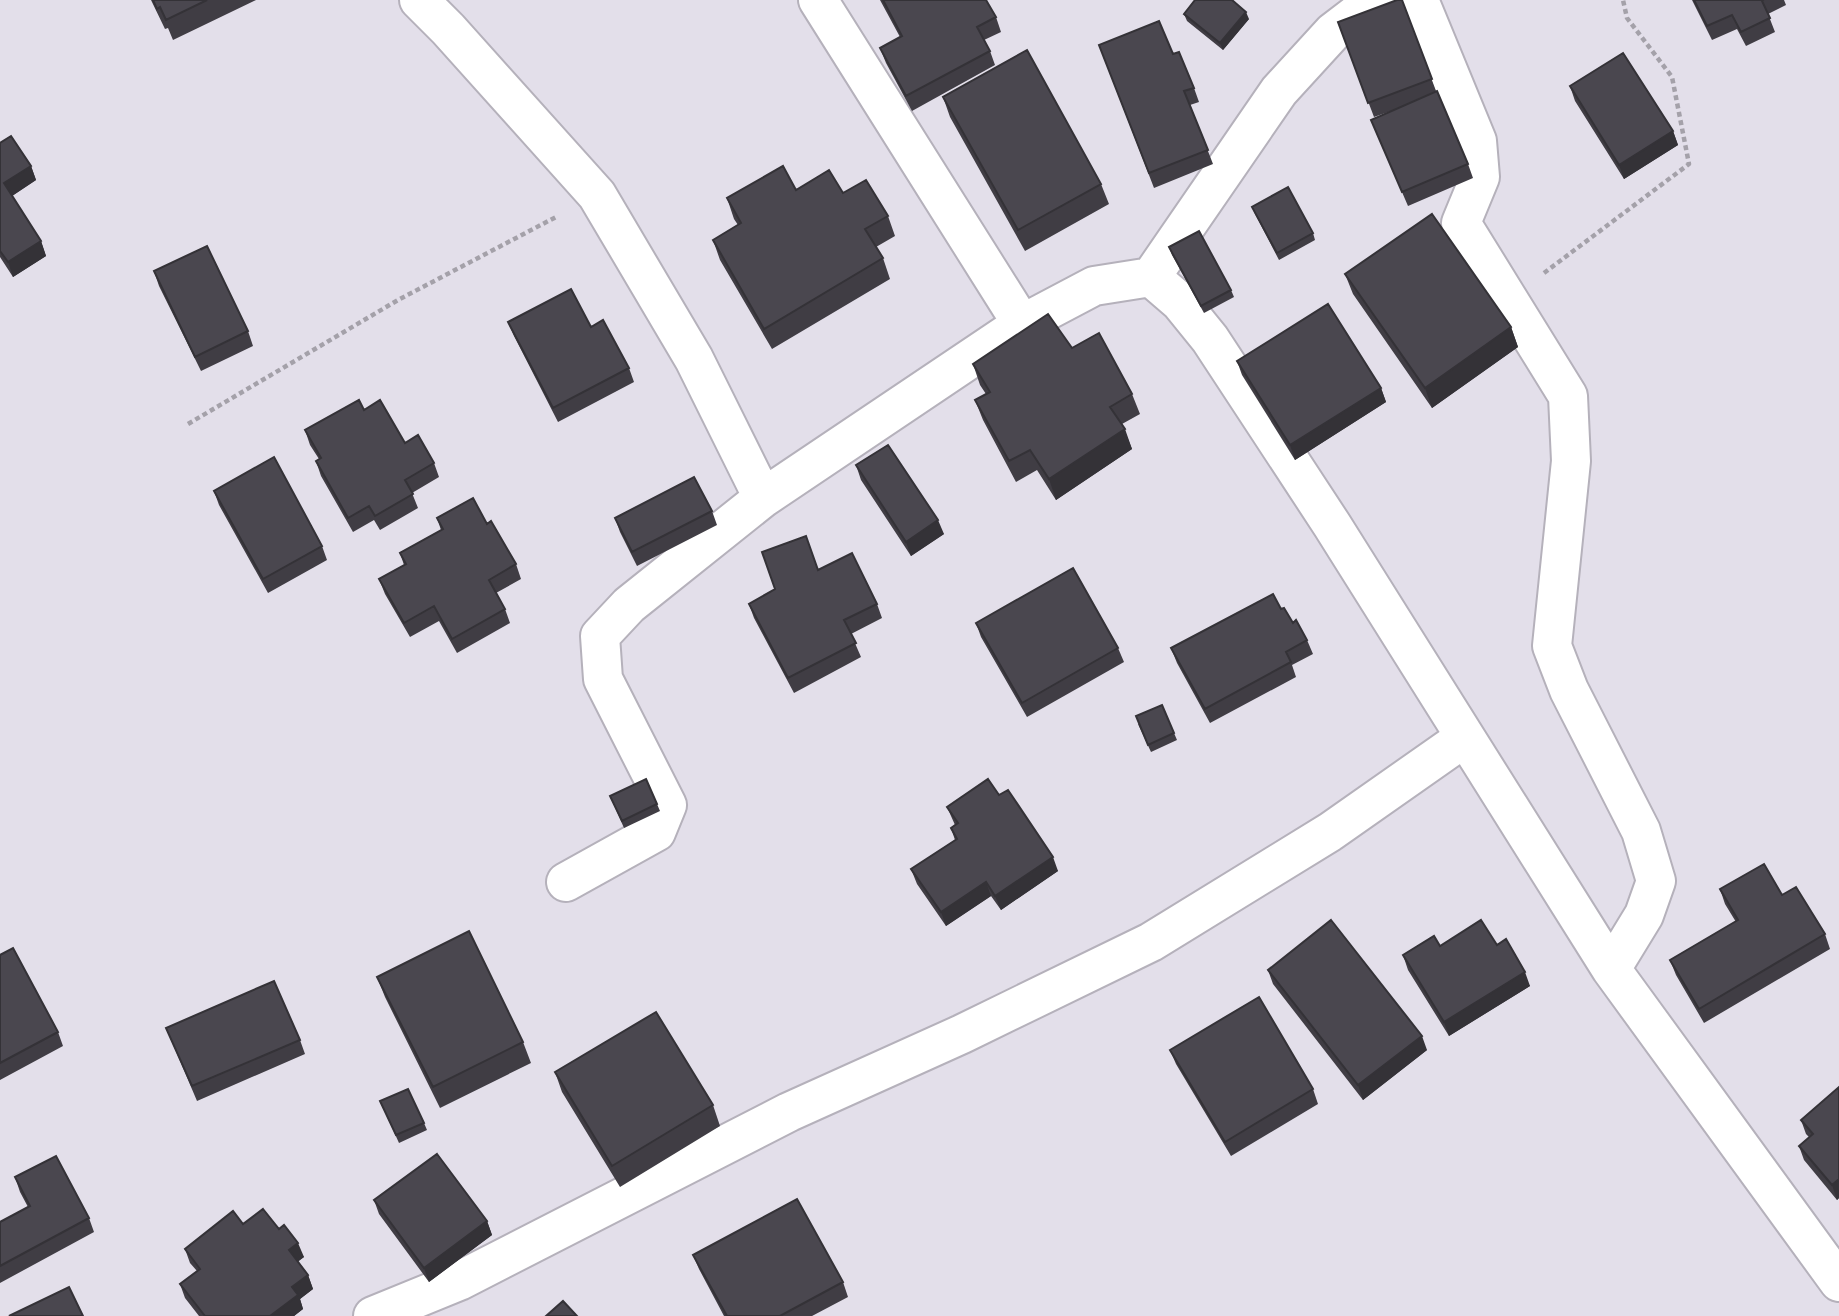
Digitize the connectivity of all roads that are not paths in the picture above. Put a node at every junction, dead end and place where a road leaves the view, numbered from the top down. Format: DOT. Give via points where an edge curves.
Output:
graph roads {
  1 [pos="419,0"];
  2 [pos="818,0"];
  3 [pos="1375,0"];
  4 [pos="1419,0"];
  5 [pos="1151,277"];
  6 [pos="1022,324"];
  7 [pos="763,498"];
  8 [pos="1464,738"];
  9 [pos="566,882"];
  10 [pos="1611,969"];
  11 [pos="1839,1282"];
  12 [pos="373,1316"];
  1 -- 7 [label="street" via="597,195 694,359"];
  2 -- 6 [label="street"];
  3 -- 5 [label="street" via="1333,32 1279,91"];
  4 -- 10 [label="street" via="1477,141 1480,177 1461,223 1568,397 1572,461 1552,646 1569,690 1642,831 1656,881 1644,915"];
  5 -- 6 [label="street" via="1094,286"];
  5 -- 8 [label="street" via="1180,302 1210,339"];
  6 -- 7 [label="street"];
  7 -- 9 [label="street" via="629,604 600,636 603,679 667,805 656,832"];
  8 -- 10 [label="street"];
  8 -- 12 [label="street" via="1330,832 1151,942 789,1112 459,1282"];
  10 -- 11 [label="street"];
}
